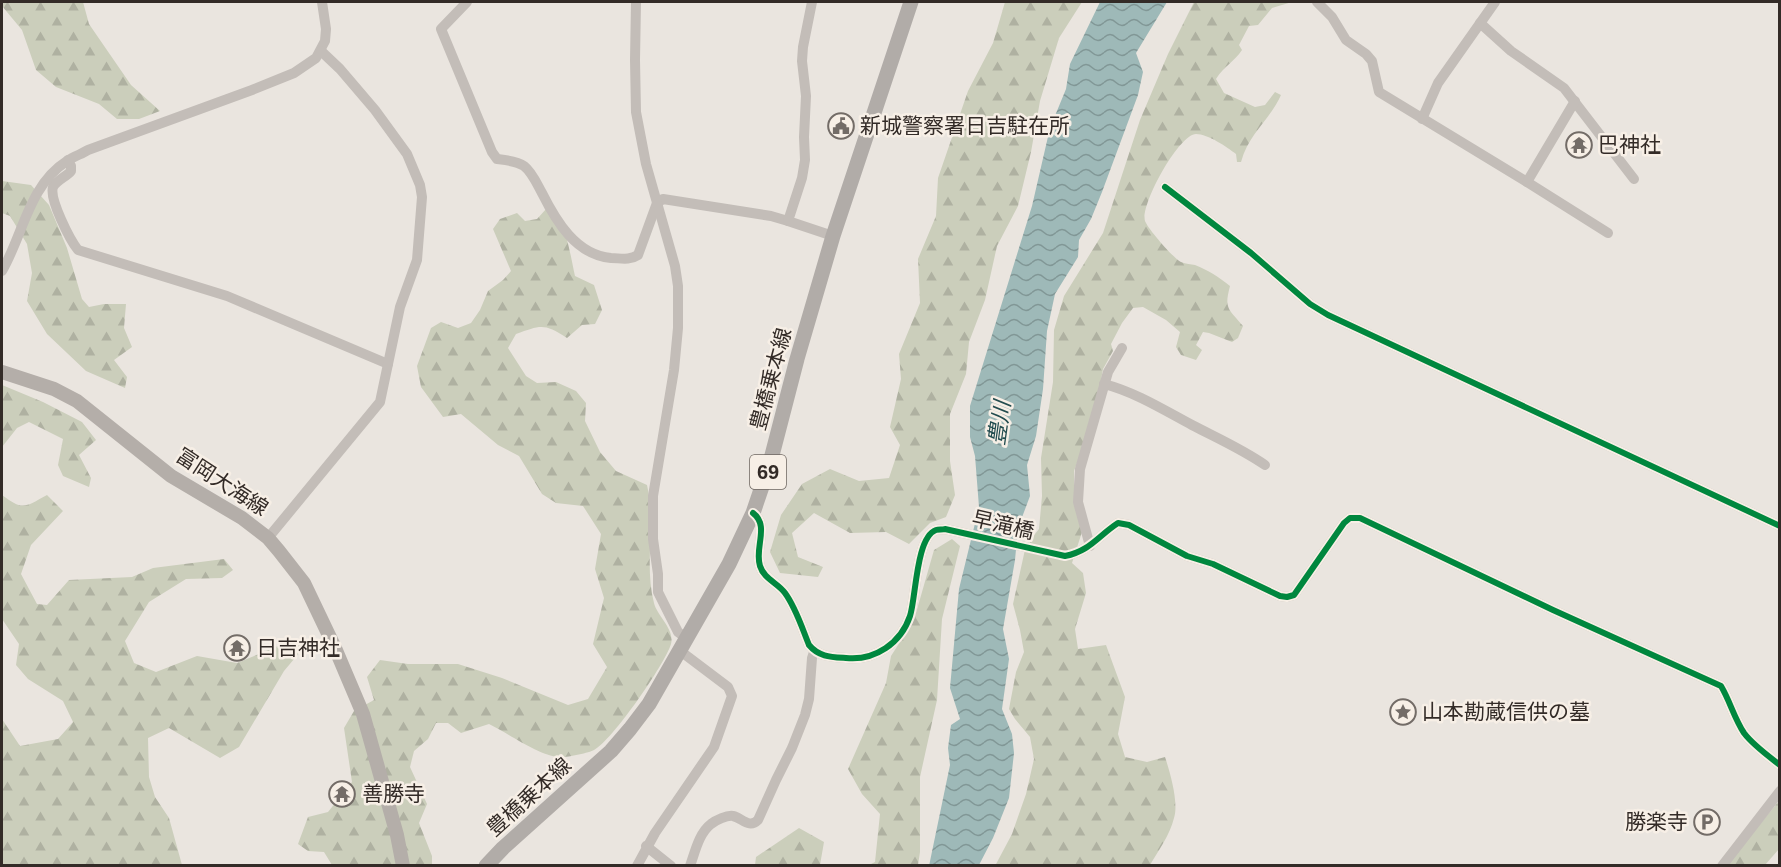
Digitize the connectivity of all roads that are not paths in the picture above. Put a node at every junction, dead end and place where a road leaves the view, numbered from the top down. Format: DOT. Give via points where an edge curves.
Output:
graph roads {
  1 [pos="322,2"];
  2 [pos="467,2"];
  3 [pos="636,2"];
  4 [pos="812,2"];
  5 [pos="911,2"];
  6 [pos="1317,2"];
  7 [pos="1495,2"];
  8 [pos="1480,23"];
  9 [pos="321,51"];
  10 [pos="1575,101"];
  11 [pos="1422,119"];
  12 [pos="68,160"];
  13 [pos="1634,179"];
  14 [pos="1527,182"];
  15 [pos="1165,187"];
  16 [pos="657,203"];
  17 [pos="788,221"];
  18 [pos="1608,233"];
  19 [pos="833,236"];
  20 [pos="2,271"];
  21 [pos="1122,348"];
  22 [pos="388,364"];
  23 [pos="2,372"];
  24 [pos="1104,384"];
  25 [pos="1265,465"];
  26 [pos="753,513"];
  27 [pos="1779,526"];
  28 [pos="268,538"];
  29 [pos="1090,546"];
  30 [pos="682,644"];
  31 [pos="814,652"];
  32 [pos="1779,765"];
  33 [pos="1779,790"];
  34 [pos="646,846"];
  35 [pos="403,866"];
  36 [pos="486,866"];
  37 [pos="637,866"];
  38 [pos="671,866"];
  39 [pos="690,866"];
  40 [pos="1722,866"];
  1 -- 9 [label="street" via="326,29"];
  2 -- 16 [label="street" via="441,29 492,152 497,159 522,165 531,174 573,241 606,258 632,259 640,251"];
  3 -- 16 [label="street" via="636,112"];
  4 -- 17 [label="street" via="803,47 805,160"];
  5 -- 19 [label="main road, 豊橋乗本線 / 69"];
  6 -- 11 [label="street" via="1346,40 1372,61 1379,92"];
  7 -- 8 [label="street"];
  8 -- 10 [label="street" via="1511,51 1564,88"];
  8 -- 11 [label="street" via="1438,83"];
  9 -- 12 [label="street" via="294,73"];
  9 -- 22 [label="street" via="375,110 406,154 420,184 417,260 400,308"];
  10 -- 13 [label="street"];
  10 -- 14 [label="street"];
  11 -- 14 [label="street"];
  12 -- 20 [label="street" via="42,185"];
  12 -- 22 [label="street" via="71,171 56,183 52,195 78,250 226,296"];
  14 -- 18 [label="street"];
  15 -- 27 [label="street" via="1328,315"];
  16 -- 17 [label="street" via="663,199"];
  16 -- 30 [label="street" via="675,266 678,328 653,496 653,539 658,592"];
  17 -- 19 [label="street"];
  19 -- 26 [label="main road, 豊橋乗本線 / 69" via="771,463"];
  21 -- 24 [label="street"];
  22 -- 28 [label="street" via="380,402"];
  23 -- 28 [label="main road, 富岡大海線" via="77,401 171,476"];
  24 -- 25 [label="street" via="1153,404"];
  24 -- 29 [label="street" via="1078,482 1078,502"];
  26 -- 30 [label="main road, 豊橋乗本線 / 69" via="729,564"];
  26 -- 31 [label="street" via="762,523 759,566 787,595"];
  28 -- 35 [label="main road, 富岡大海線" via="304,583 358,703"];
  29 -- 31 [label="street, 早滝橋" via="1065,556 935,530 921,555 910,616 889,647 862,658"];
  29 -- 32 [label="street" via="1118,523 1129,525 1187,556 1287,597 1294,595 1344,523 1360,518 1721,686 1744,733"];
  30 -- 34 [label="street" via="728,687 732,696 714,747"];
  30 -- 36 [label="main road, 豊橋乗本線 / 69" via="649,704 611,751"];
  31 -- 39 [label="street" via="805,715 758,820 750,824 727,816 711,824 700,839"];
  33 -- 40 [label="street"];
  34 -- 37 [label="street"];
  34 -- 38 [label="street"];
}
